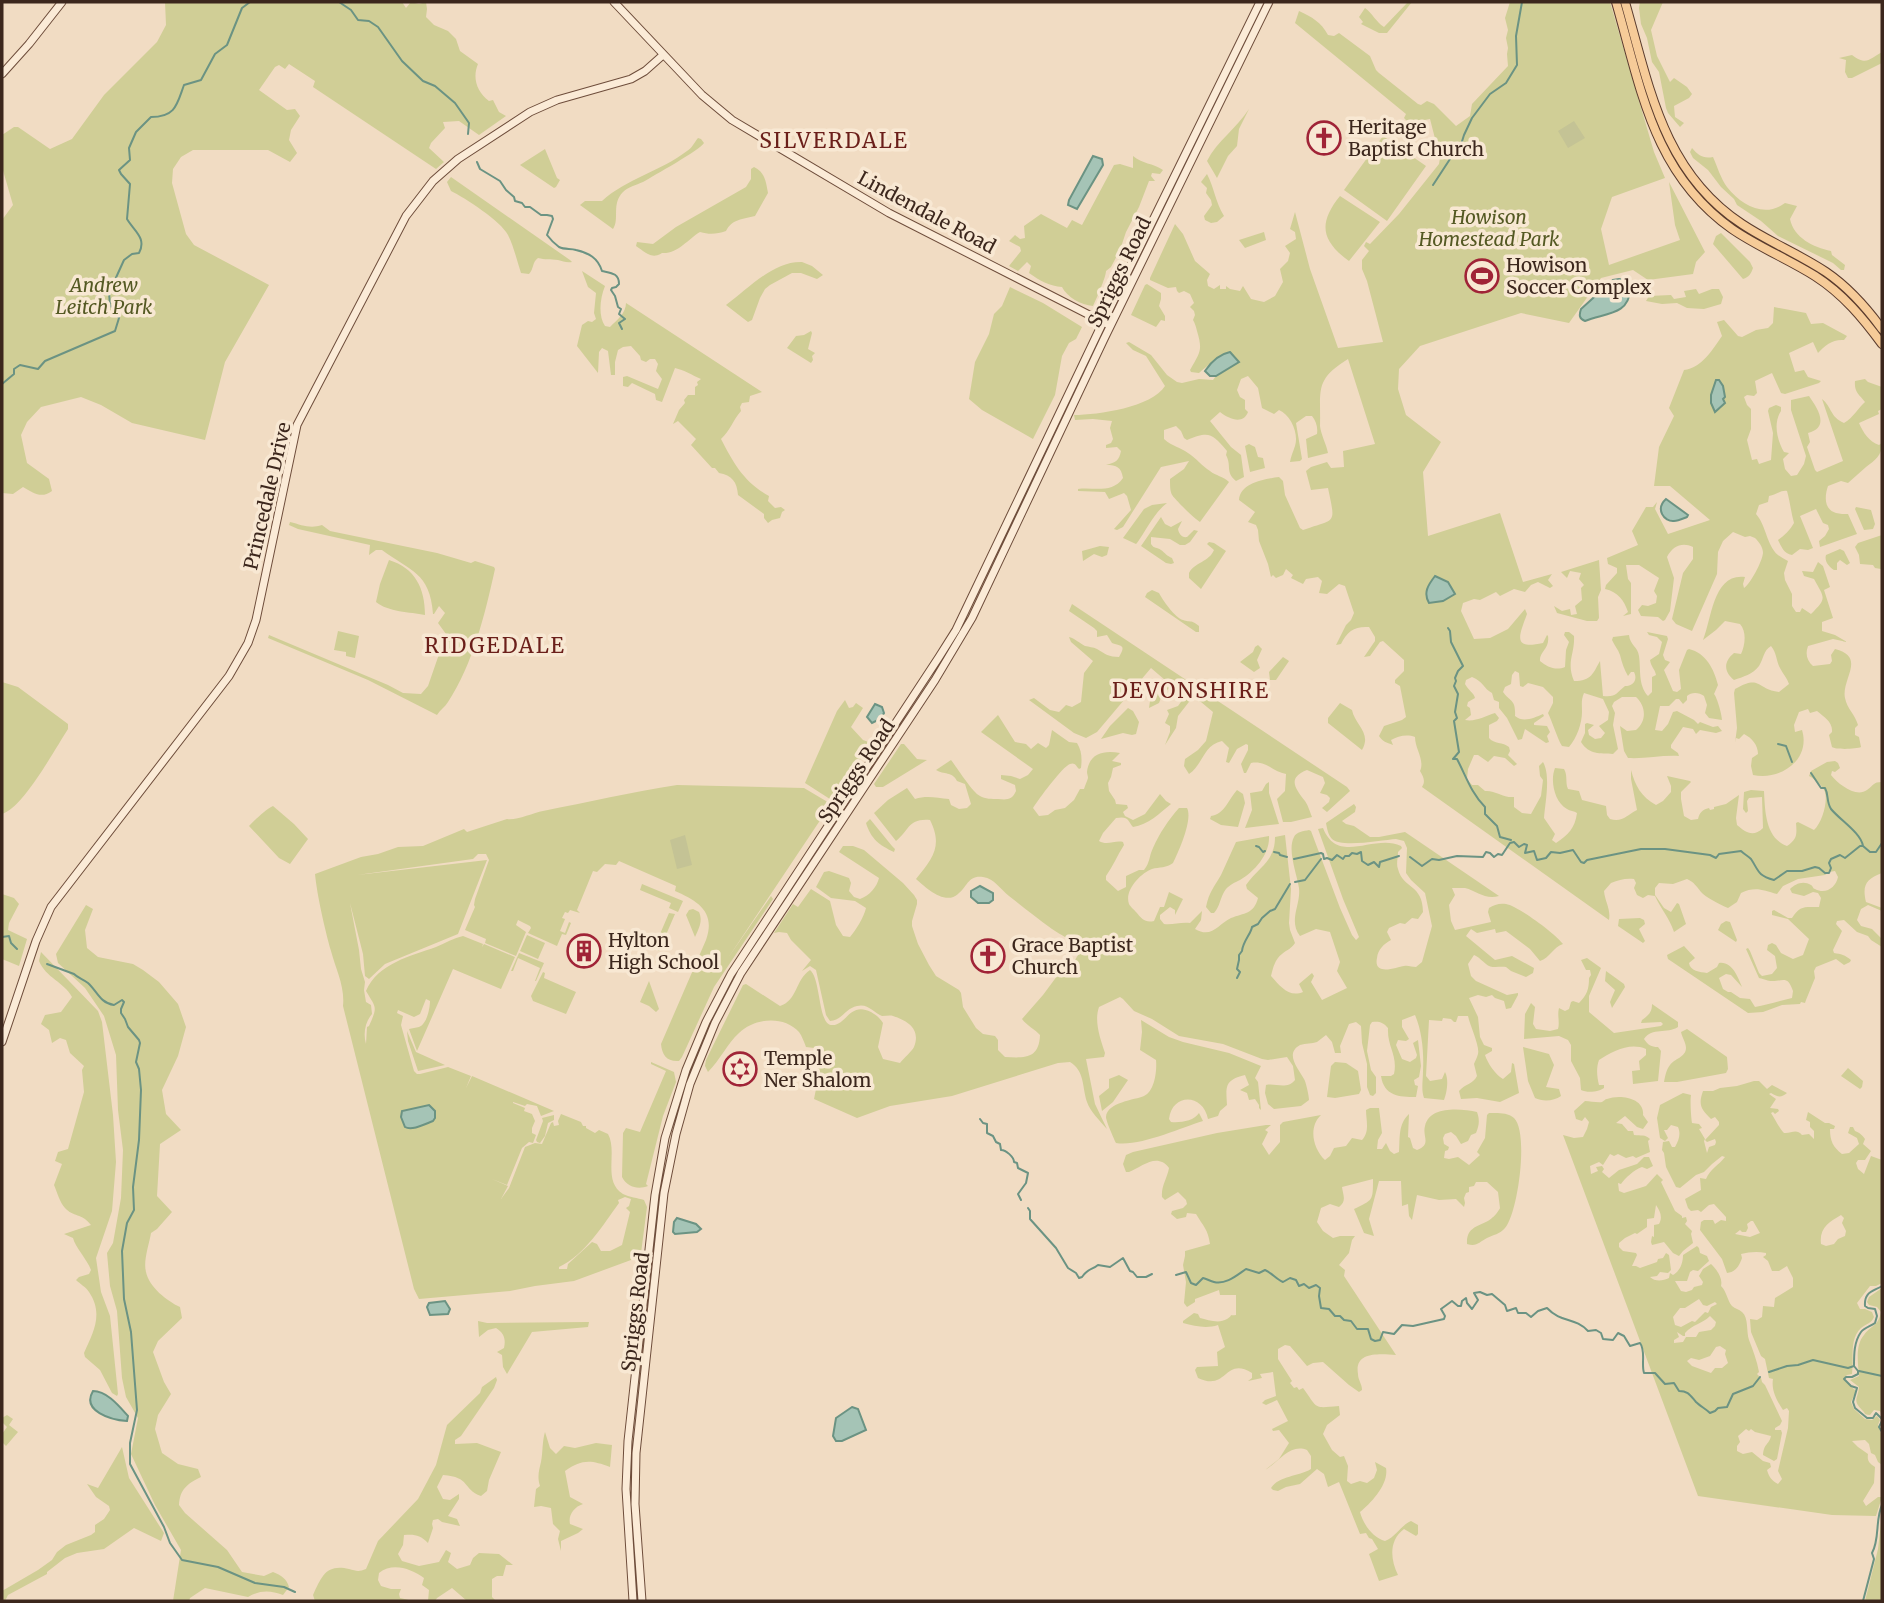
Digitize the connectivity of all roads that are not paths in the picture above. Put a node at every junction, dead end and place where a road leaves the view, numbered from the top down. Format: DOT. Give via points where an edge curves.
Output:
graph roads {
  1 [pos="62,2"];
  2 [pos="614,2"];
  3 [pos="1260,2"];
  4 [pos="1269,2"];
  5 [pos="1616,2"];
  6 [pos="1625,2"];
  7 [pos="663,55"];
  8 [pos="2,74"];
  9 [pos="1107,324"];
  10 [pos="1882,329"];
  11 [pos="1882,344"];
  12 [pos="2,1042"];
  13 [pos="633,1601"];
  14 [pos="642,1601"];
  1 -- 8 [label="main road"];
  2 -- 7 [label="main road, Lindendale Road"];
  3 -- 9 [label="main road, Spriggs Road"];
  4 -- 9 [label="main road, Spriggs Road"];
  5 -- 11 [label="main road" via="1652,123 1670,162 1690,190 1736,231 1831,287"];
  6 -- 10 [label="main road" via="1663,128 1692,177 1733,218 1838,282"];
  7 -- 9 [label="main road, Lindendale Road" via="732,120 889,213"];
  7 -- 12 [label="main road, Princedale Drive" via="631,79 530,112 458,159 405,216 297,425 256,620 244,649 229,676 51,908"];
  9 -- 13 [label="main road, Spriggs Road" via="952,636 744,953 713,1006 686,1070 665,1138 655,1195 630,1415 626,1489"];
  9 -- 14 [label="main road, Spriggs Road" via="964,632 741,973 690,1084 663,1197 638,1422 635,1496"];
}
